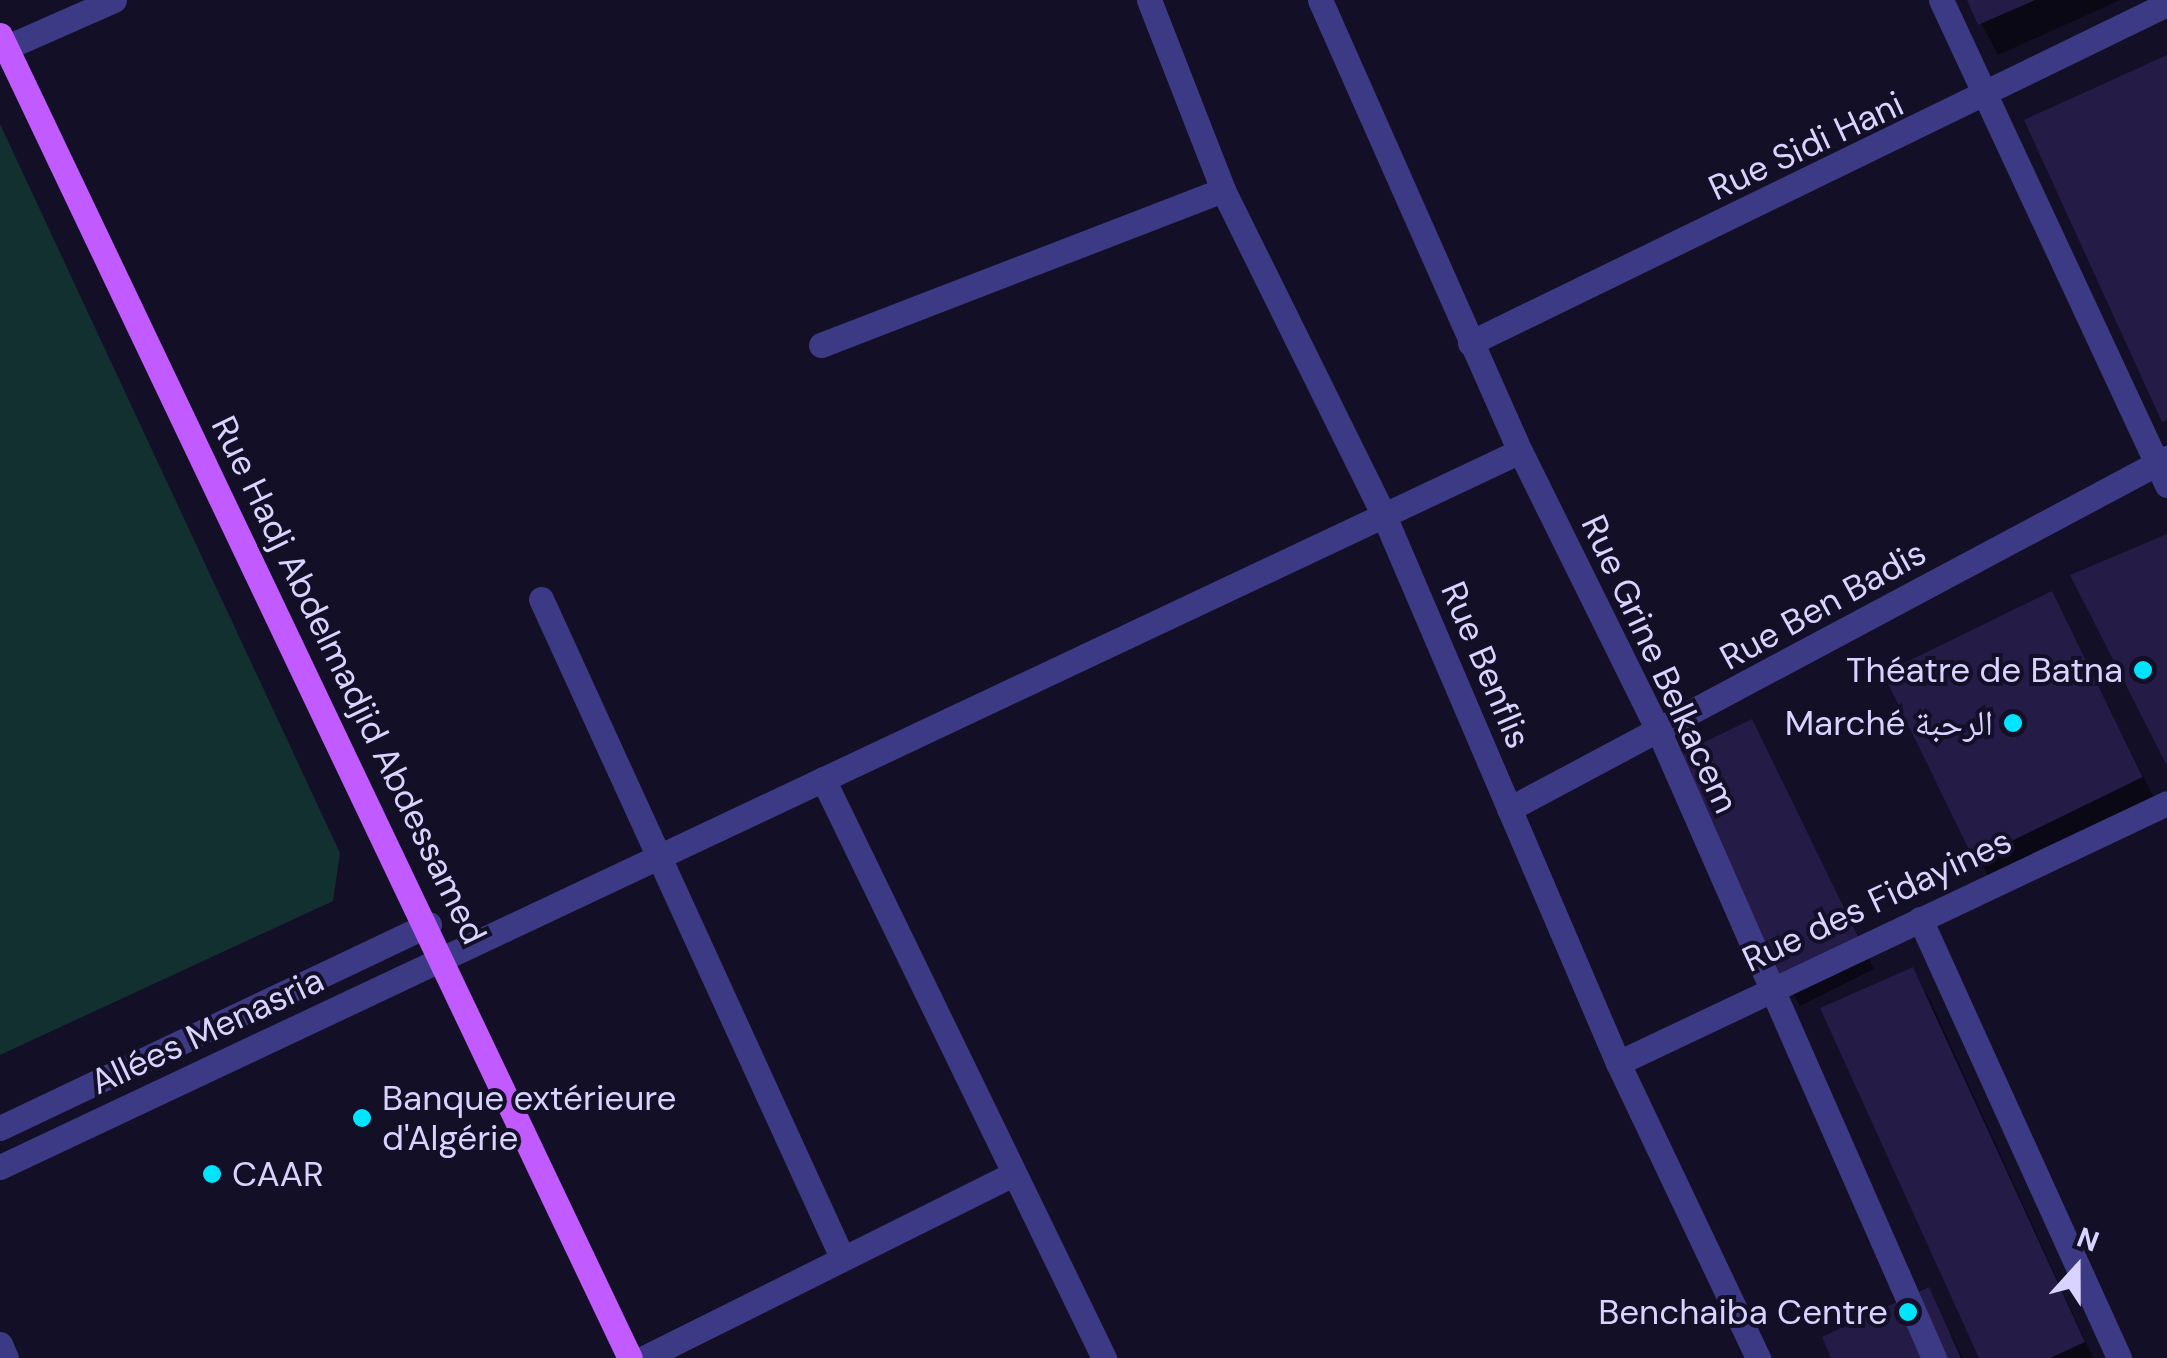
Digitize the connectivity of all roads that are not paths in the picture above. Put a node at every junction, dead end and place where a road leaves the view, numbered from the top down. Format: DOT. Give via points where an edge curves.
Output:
graph roads {
  1 [pos="114,0"];
  2 [pos="1320,0"];
  3 [pos="1941,0"];
  4 [pos="1155,2"];
  5 [pos="2167,4"];
  6 [pos="2,44"];
  7 [pos="1987,99"];
  8 [pos="1223,190"];
  9 [pos="1470,344"];
  10 [pos="821,346"];
  11 [pos="1520,450"];
  12 [pos="2163,468"];
  13 [pos="1384,518"];
  14 [pos="541,600"];
  15 [pos="1660,734"];
  16 [pos="831,775"];
  17 [pos="2167,803"];
  18 [pos="1510,809"];
  19 [pos="660,861"];
  20 [pos="1920,919"];
  21 [pos="428,924"];
  22 [pos="444,959"];
  23 [pos="1766,992"];
  24 [pos="1618,1062"];
  25 [pos="0,1128"];
  26 [pos="0,1167"];
  27 [pos="1013,1174"];
  28 [pos="840,1253"];
  29 [pos="0,1344"];
  30 [pos="6,1358"];
  31 [pos="630,1358"];
  32 [pos="644,1358"];
  33 [pos="1104,1358"];
  34 [pos="1758,1358"];
  35 [pos="1934,1358"];
  36 [pos="2119,1358"];
  1 -- 6 [label="street"];
  2 -- 9 [label="street, Rue Grine Belkacem"];
  3 -- 7 [label="street"];
  4 -- 8 [label="street, Rue Benflis"];
  5 -- 7 [label="street, Rue Sidi Hani"];
  6 -- 21 [label="main road, Rue Hadj Abdelmadjid Abdessamed"];
  7 -- 9 [label="street, Rue Sidi Hani"];
  7 -- 12 [label="street"];
  8 -- 10 [label="street"];
  8 -- 13 [label="street, Rue Benflis"];
  9 -- 11 [label="street, Rue Grine Belkacem"];
  11 -- 13 [label="street, Allées Menasria"];
  11 -- 15 [label="street, Rue Grine Belkacem"];
  12 -- 15 [label="street, Rue Ben Badis"];
  13 -- 16 [label="street, Allées Menasria"];
  13 -- 18 [label="street, Rue Benflis"];
  14 -- 19 [label="street"];
  15 -- 18 [label="street, Rue Ben Badis"];
  15 -- 23 [label="street, Rue Grine Belkacem"];
  16 -- 19 [label="street, Allées Menasria"];
  16 -- 27 [label="street"];
  17 -- 20 [label="street, Rue des Fidayines"];
  18 -- 24 [label="street, Rue Benflis"];
  19 -- 22 [label="street, Allées Menasria"];
  19 -- 28 [label="street"];
  20 -- 23 [label="street, Rue des Fidayines"];
  20 -- 36 [label="street"];
  21 -- 22 [label="main road, Rue Hadj Abdelmadjid Abdessamed"];
  21 -- 25 [label="street"];
  22 -- 26 [label="street, Allées Menasria"];
  22 -- 31 [label="main road, Rue Hadj Abdelmadjid Abdessamed"];
  23 -- 24 [label="street, Rue des Fidayines"];
  23 -- 35 [label="street, Rue Grine Belkacem"];
  24 -- 34 [label="street, Rue Benflis"];
  27 -- 28 [label="street"];
  27 -- 33 [label="street"];
  28 -- 32 [label="street"];
  29 -- 30 [label="street"];
}
